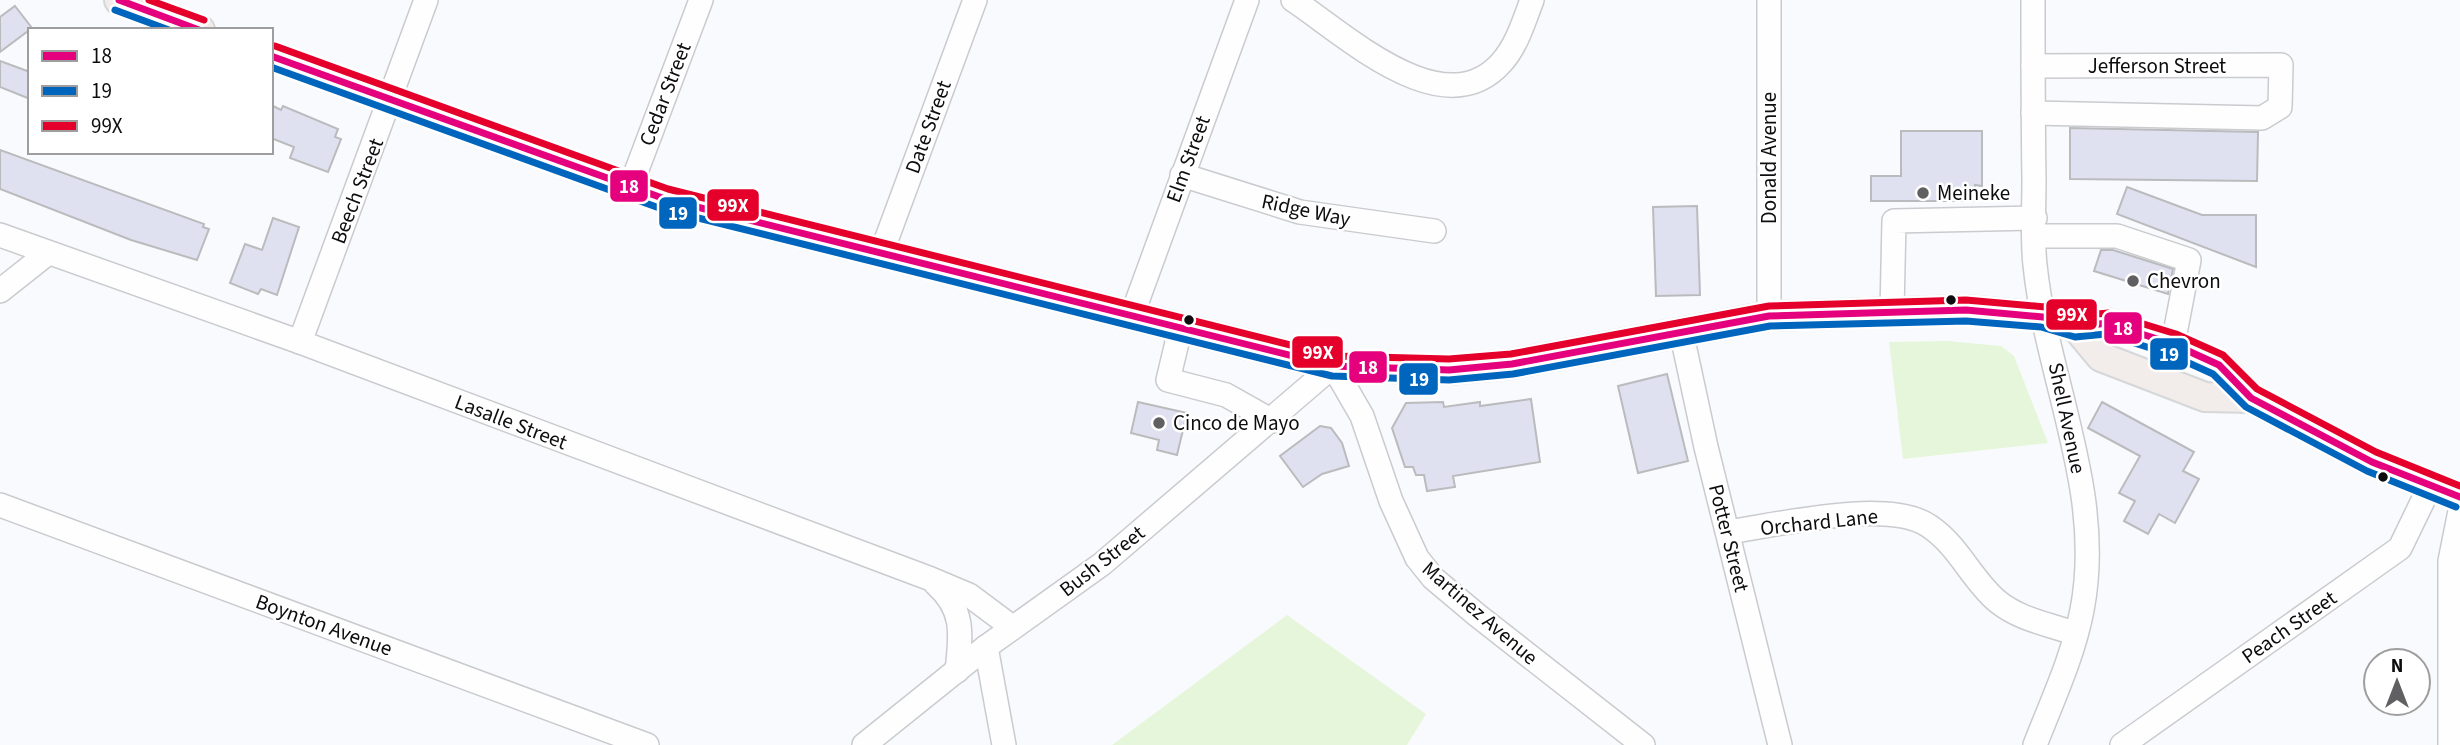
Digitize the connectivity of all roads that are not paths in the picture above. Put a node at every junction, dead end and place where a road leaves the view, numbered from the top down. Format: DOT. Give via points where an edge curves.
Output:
graph roads {
  1 [pos="120,0"];
  2 [pos="426,0"];
  3 [pos="701,0"];
  4 [pos="975,0"];
  5 [pos="1247,0"];
  6 [pos="1293,0"];
  7 [pos="1532,0"];
  8 [pos="1769,0"];
  9 [pos="2033,0"];
  10 [pos="149,5"];
  11 [pos="196,28"];
  12 [pos="273,57"];
  13 [pos="2033,66"];
  14 [pos="391,100"];
  15 [pos="2033,113"];
  16 [pos="1182,175"];
  17 [pos="630,188"];
  18 [pos="2035,227"];
  19 [pos="1434,231"];
  20 [pos="0,235"];
  21 [pos="48,253"];
  22 [pos="881,254"];
  23 [pos="0,291"];
  24 [pos="1892,311"];
  25 [pos="1769,316"];
  26 [pos="2043,317"];
  27 [pos="1131,318"];
  28 [pos="2076,327"];
  29 [pos="1180,330"];
  30 [pos="1681,331"];
  31 [pos="300,342"];
  32 [pos="2173,344"];
  33 [pos="1333,366"];
  34 [pos="2251,398"];
  35 [pos="1272,421"];
  36 [pos="2430,486"];
  37 [pos="2460,497"];
  38 [pos="0,505"];
  39 [pos="2460,511"];
  40 [pos="1728,532"];
  41 [pos="931,579"];
  42 [pos="1012,627"];
  43 [pos="2076,634"];
  44 [pos="986,647"];
  45 [pos="957,671"];
  46 [pos="647,745"];
  47 [pos="864,745"];
  48 [pos="1004,745"];
  49 [pos="1643,745"];
  50 [pos="1780,745"];
  51 [pos="2035,745"];
  52 [pos="2122,745"];
  53 [pos="2450,745"];
  1 -- 10 [label="main road"];
  2 -- 14 [label="street, Beech Street"];
  3 -- 17 [label="street, Cedar Street"];
  4 -- 22 [label="street, Date Street"];
  5 -- 16 [label="street, Elm Street"];
  6 -- 7 [label="street" via="1415,80 1437,86 1463,86 1484,78 1503,62"];
  8 -- 25 [label="street, Donald Avenue"];
  9 -- 13 [label="street, Shell Avenue"];
  10 -- 11 [label="main road"];
  12 -- 14 [label="main road"];
  13 -- 15 [label="street, Shell Avenue"];
  13 -- 15 [label="street, Jefferson Street" via="2281,65 2280,107 2262,118"];
  14 -- 17 [label="main road"];
  14 -- 31 [label="street, Beech Street"];
  15 -- 18 [label="street, Shell Avenue"];
  16 -- 19 [label="street, Ridge Way" via="1300,212"];
  16 -- 27 [label="street, Elm Street"];
  17 -- 22 [label="main road"];
  18 -- 24 [label="street" via="1894,221"];
  18 -- 26 [label="street, Shell Avenue"];
  18 -- 32 [label="street" via="2117,236 2189,260"];
  20 -- 21 [label="street, Lasalle Street"];
  21 -- 23 [label="street"];
  21 -- 31 [label="street, Lasalle Street"];
  22 -- 27 [label="main road"];
  24 -- 25 [label="main road"];
  24 -- 26 [label="main road" via="1966,310"];
  25 -- 30 [label="main road"];
  26 -- 28 [label="main road"];
  26 -- 43 [label="street, Shell Avenue" via="2085,510 2086,585"];
  27 -- 29 [label="main road"];
  28 -- 32 [label="main road" via="2107,323"];
  28 -- 34 [label="main road" via="2101,357 2205,397"];
  29 -- 33 [label="main road"];
  29 -- 35 [label="street" via="1168,380 1226,395"];
  30 -- 33 [label="main road" via="1512,364 1449,370"];
  30 -- 40 [label="street, Potter Street"];
  31 -- 41 [label="street, Lasalle Street"];
  32 -- 34 [label="main road" via="2219,365"];
  33 -- 35 [label="street, Bush Street"];
  33 -- 49 [label="street, Martinez Avenue" via="1363,416 1391,501 1417,558 1433,578"];
  34 -- 36 [label="main road" via="2372,462"];
  35 -- 42 [label="street, Bush Street" via="1102,564"];
  36 -- 37 [label="main road"];
  36 -- 52 [label="street, Peach Street" via="2400,548"];
  38 -- 46 [label="street, Boynton Avenue"];
  39 -- 53 [label="street" via="2450,561"];
  40 -- 43 [label="street, Orchard Lane" via="1853,514 1906,516 1950,543 1982,585 2012,612"];
  40 -- 50 [label="street, Potter Street"];
  41 -- 42 [label="street, Lasalle Street" via="969,595"];
  41 -- 45 [label="street" via="955,605 960,640"];
  42 -- 44 [label="street, Bush Street"];
  43 -- 51 [label="street, Shell Avenue"];
  44 -- 45 [label="street, Bush Street"];
  44 -- 48 [label="street"];
  45 -- 47 [label="street, Bush Street"];
}
